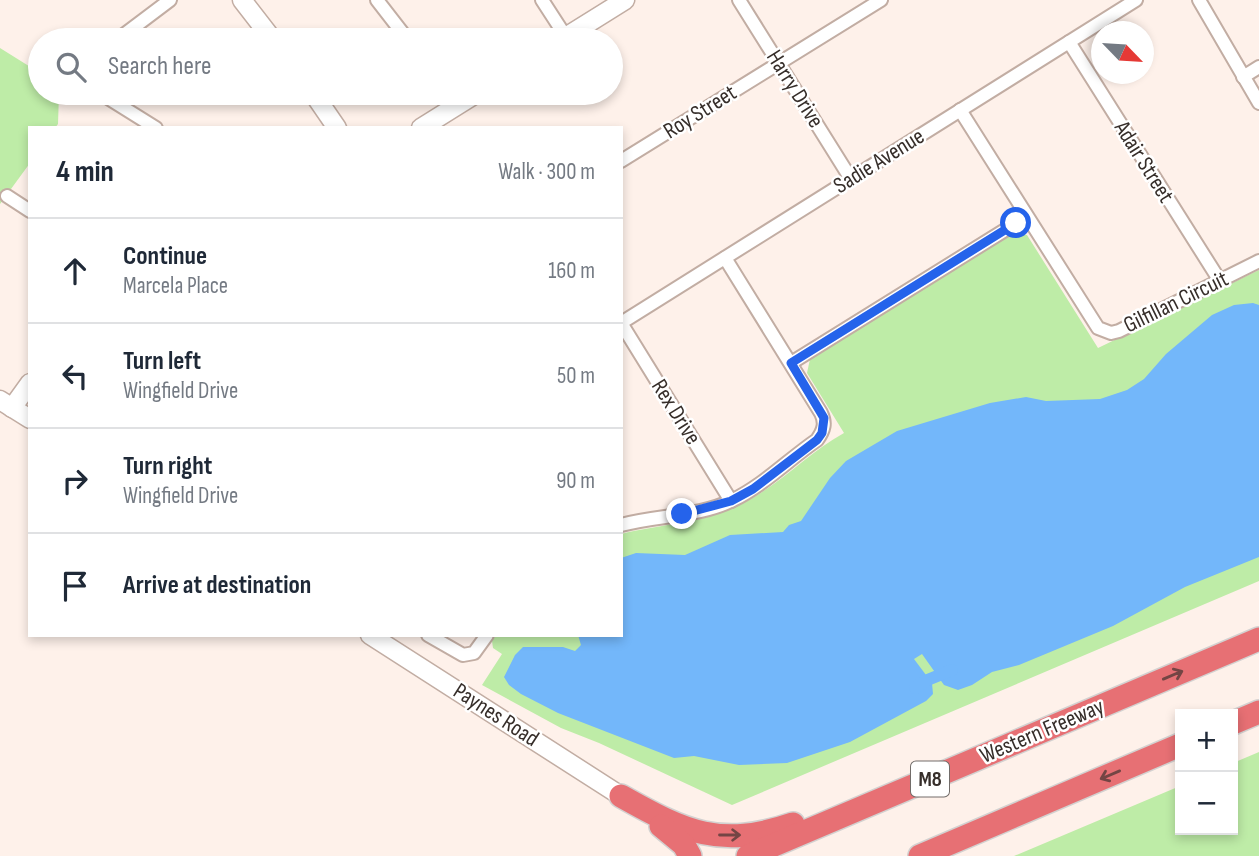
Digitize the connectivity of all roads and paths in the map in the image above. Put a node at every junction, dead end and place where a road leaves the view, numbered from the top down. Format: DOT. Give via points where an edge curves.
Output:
graph roads {
  1 [pos="170,0"];
  2 [pos="242,0"];
  3 [pos="377,0"];
  4 [pos="542,0"];
  5 [pos="625,0"];
  6 [pos="739,0"];
  7 [pos="881,0"];
  8 [pos="1136,0"];
  9 [pos="1191,0"];
  10 [pos="1201,5"];
  11 [pos="133,28"];
  12 [pos="264,28"];
  13 [pos="399,28"];
  14 [pos="558,28"];
  15 [pos="581,28"];
  16 [pos="1069,42"];
  17 [pos="779,64"];
  18 [pos="1259,67"];
  19 [pos="1243,77"];
  20 [pos="1259,103"];
  21 [pos="119,105"];
  22 [pos="322,105"];
  23 [pos="442,105"];
  24 [pos="960,110"];
  25 [pos="338,125"];
  26 [pos="153,126"];
  27 [pos="423,126"];
  28 [pos="623,160"];
  29 [pos="851,179"];
  30 [pos="7,196"];
  31 [pos="28,210"];
  32 [pos="1026,217"];
  33 [pos="724,258"];
  34 [pos="1259,261"];
  35 [pos="1220,281"];
  36 [pos="623,322"];
  37 [pos="623,326"];
  38 [pos="791,363"];
  39 [pos="28,385"];
  40 [pos="6,404"];
  41 [pos="28,418"];
  42 [pos="731,501"];
  43 [pos="623,525"];
  44 [pos="373,637"];
  45 [pos="432,637"];
  46 [pos="486,637"];
  47 [pos="1259,639"];
  48 [pos="1259,712"];
  49 [pos="1238,721"];
  50 [pos="1175,747"];
  51 [pos="993,752"];
  52 [pos="621,796"];
  53 [pos="690,856"];
  54 [pos="748,856"];
  55 [pos="920,856"];
  1 -- 11 [label="street"];
  2 -- 12 [label="street"];
  3 -- 13 [label="street"];
  4 -- 14 [label="street"];
  5 -- 15 [label="street"];
  6 -- 17 [label="street, Harry Drive"];
  7 -- 17 [label="street, Roy Street"];
  8 -- 16 [label="street, Sadie Avenue"];
  9 -- 10 [label="street"];
  10 -- 19 [label="street"];
  16 -- 24 [label="street, Sadie Avenue"];
  16 -- 35 [label="street, Adair Street"];
  17 -- 28 [label="street, Roy Street"];
  17 -- 29 [label="street, Harry Drive"];
  18 -- 19 [label="street"];
  19 -- 20 [label="street"];
  21 -- 26 [label="street"];
  22 -- 25 [label="street"];
  23 -- 27 [label="street"];
  24 -- 29 [label="street, Sadie Avenue"];
  24 -- 32 [label="street, Gilfillan Circuit"];
  29 -- 33 [label="street, Sadie Avenue"];
  30 -- 31 [label="street"];
  32 -- 35 [label="street, Gilfillan Circuit" via="1094,324 1105,331 1119,331"];
  32 -- 38 [label="street"];
  33 -- 36 [label="street, Sadie Avenue"];
  33 -- 38 [label="street"];
  34 -- 35 [label="street, Gilfillan Circuit"];
  37 -- 42 [label="street, Rex Drive"];
  38 -- 42 [label="street" via="824,418 822,433 753,489"];
  39 -- 40 [label="street"];
  40 -- 41 [label="street"];
  42 -- 43 [label="street"];
  44 -- 52 [label="street, Paynes Road"];
  45 -- 46 [label="street" via="463,655 474,653"];
  51 -- 47 [label="highway, Western Freeway / M8, one-way"];
  48 -- 49 [label="highway"];
  50 -- 55 [label="highway, one-way"];
  52 -- 51 [label="highway, one-way" via="686,829 720,836 757,834"];
  51 -- 54 [label="highway, Western Freeway / M8"];
  52 -- 53 [label="highway" via="684,845"];
}
